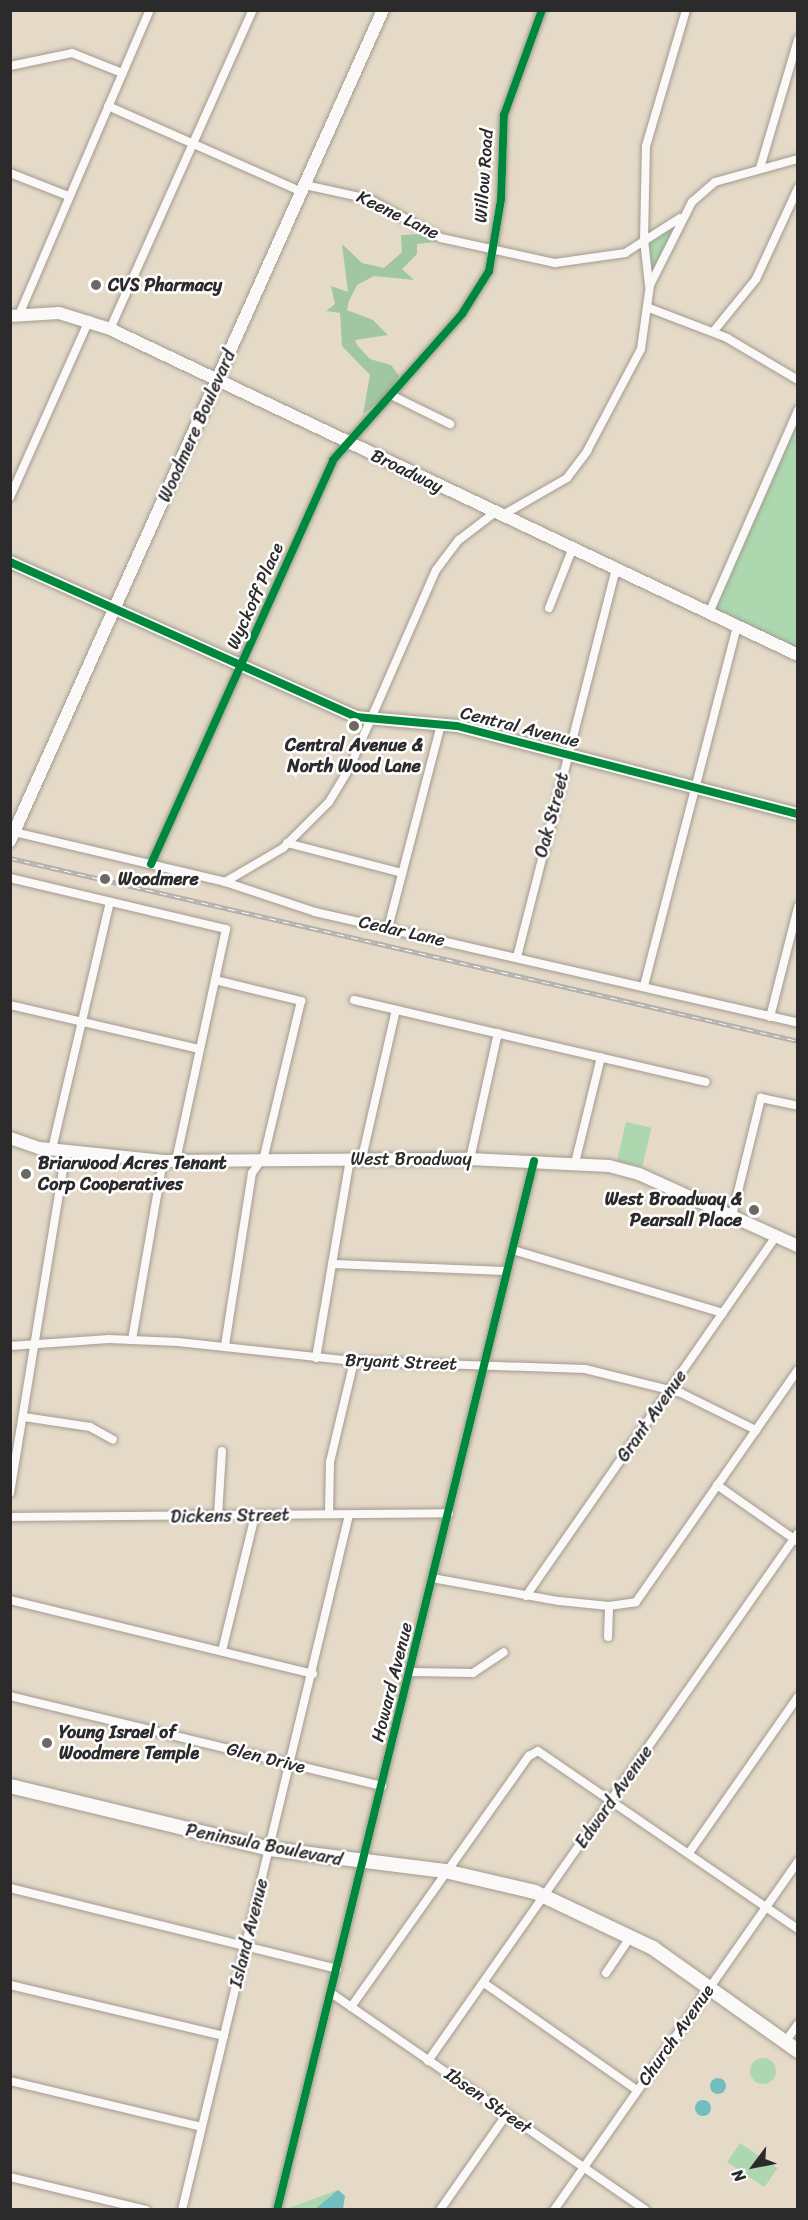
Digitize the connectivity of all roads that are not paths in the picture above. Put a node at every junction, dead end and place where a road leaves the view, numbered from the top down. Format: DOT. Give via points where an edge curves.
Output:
graph roads {
  1 [pos="150,10"];
  2 [pos="253,10"];
  3 [pos="383,10"];
  4 [pos="542,10"];
  5 [pos="686,10"];
  6 [pos="798,40"];
  7 [pos="10,66"];
  8 [pos="122,73"];
  9 [pos="108,106"];
  10 [pos="193,144"];
  11 [pos="798,159"];
  12 [pos="760,168"];
  13 [pos="10,173"];
  14 [pos="798,188"];
  15 [pos="304,189"];
  16 [pos="68,196"];
  17 [pos="687,208"];
  18 [pos="644,244"];
  19 [pos="492,250"];
  20 [pos="650,285"];
  21 [pos="649,308"];
  22 [pos="15,315"];
  23 [pos="89,320"];
  24 [pos="110,329"];
  25 [pos="713,332"];
  26 [pos="218,380"];
  27 [pos="798,380"];
  28 [pos="391,395"];
  29 [pos="798,410"];
  30 [pos="450,424"];
  31 [pos="348,442"];
  32 [pos="10,497"];
  33 [pos="497,514"];
  34 [pos="572,550"];
  35 [pos="10,562"];
  36 [pos="616,569"];
  37 [pos="549,608"];
  38 [pos="116,609"];
  39 [pos="709,613"];
  40 [pos="737,627"];
  41 [pos="798,655"];
  42 [pos="241,665"];
  43 [pos="369,718"];
  44 [pos="441,725"];
  45 [pos="568,754"];
  46 [pos="695,787"];
  47 [pos="798,814"];
  48 [pos="12,834"];
  49 [pos="287,843"];
  50 [pos="151,864"];
  51 [pos="402,873"];
  52 [pos="10,878"];
  53 [pos="225,882"];
  54 [pos="110,902"];
  55 [pos="798,907"];
  56 [pos="387,927"];
  57 [pos="517,957"];
  58 [pos="215,980"];
  59 [pos="644,986"];
  60 [pos="354,1000"];
  61 [pos="10,1005"];
  62 [pos="396,1010"];
  63 [pos="770,1017"];
  64 [pos="82,1021"];
  65 [pos="798,1023"];
  66 [pos="498,1033"];
  67 [pos="199,1048"];
  68 [pos="601,1057"];
  69 [pos="706,1082"];
  70 [pos="798,1106"];
  71 [pos="10,1138"];
  72 [pos="52,1149"];
  73 [pos="66,1151"];
  74 [pos="356,1159"];
  75 [pos="470,1159"];
  76 [pos="259,1160"];
  77 [pos="163,1161"];
  78 [pos="176,1161"];
  79 [pos="534,1161"];
  80 [pos="575,1163"];
  81 [pos="732,1216"];
  82 [pos="776,1236"];
  83 [pos="798,1246"];
  84 [pos="513,1250"];
  85 [pos="332,1264"];
  86 [pos="507,1271"];
  87 [pos="723,1313"];
  88 [pos="132,1340"];
  89 [pos="36,1344"];
  90 [pos="10,1346"];
  91 [pos="225,1346"];
  92 [pos="316,1358"];
  93 [pos="354,1361"];
  94 [pos="485,1363"];
  95 [pos="798,1370"];
  96 [pos="669,1391"];
  97 [pos="24,1417"];
  98 [pos="756,1430"];
  99 [pos="113,1440"];
  100 [pos="222,1452"];
  101 [pos="717,1485"];
  102 [pos="10,1493"];
  103 [pos="448,1513"];
  104 [pos="329,1514"];
  105 [pos="349,1515"];
  106 [pos="218,1516"];
  107 [pos="255,1516"];
  108 [pos="10,1517"];
  109 [pos="796,1538"];
  110 [pos="432,1578"];
  111 [pos="526,1596"];
  112 [pos="10,1600"];
  113 [pos="609,1606"];
  114 [pos="608,1637"];
  115 [pos="222,1651"];
  116 [pos="504,1652"];
  117 [pos="410,1672"];
  118 [pos="313,1674"];
  119 [pos="10,1696"];
  120 [pos="798,1697"];
  121 [pos="291,1764"];
  122 [pos="10,1786"];
  123 [pos="382,1786"];
  124 [pos="612,1800"];
  125 [pos="270,1849"];
  126 [pos="689,1853"];
  127 [pos="798,1861"];
  128 [pos="362,1863"];
  129 [pos="445,1871"];
  130 [pos="10,1888"];
  131 [pos="547,1896"];
  132 [pos="765,1907"];
  133 [pos="798,1929"];
  134 [pos="631,1935"];
  135 [pos="246,1946"];
  136 [pos="337,1969"];
  137 [pos="606,1973"];
  138 [pos="484,1983"];
  139 [pos="10,1984"];
  140 [pos="709,1988"];
  141 [pos="331,1993"];
  142 [pos="351,2007"];
  143 [pos="798,2024"];
  144 [pos="224,2036"];
  145 [pos="785,2042"];
  146 [pos="798,2051"];
  147 [pos="429,2061"];
  148 [pos="10,2081"];
  149 [pos="637,2090"];
  150 [pos="507,2114"];
  151 [pos="201,2127"];
  152 [pos="583,2167"];
  153 [pos="10,2177"];
  154 [pos="146,2210"];
  155 [pos="182,2210"];
  156 [pos="277,2210"];
  157 [pos="440,2210"];
  158 [pos="554,2210"];
  159 [pos="645,2210"];
  1 -- 8 [label="street"];
  2 -- 10 [label="street"];
  3 -- 15 [label="street, Woodmere Boulevard"];
  4 -- 19 [label="street, Willow Road" via="504,115 501,200"];
  5 -- 18 [label="street" via="646,146"];
  6 -- 12 [label="street"];
  7 -- 8 [label="street" via="72,53"];
  8 -- 9 [label="street"];
  9 -- 10 [label="street, Keene Lane"];
  9 -- 16 [label="street"];
  10 -- 15 [label="street, Keene Lane"];
  10 -- 24 [label="street"];
  11 -- 12 [label="street, Keene Lane"];
  12 -- 17 [label="street, Keene Lane" via="715,182"];
  13 -- 16 [label="street"];
  14 -- 25 [label="street" via="756,279"];
  15 -- 19 [label="street, Keene Lane" via="350,191 441,238"];
  15 -- 26 [label="street, Woodmere Boulevard"];
  16 -- 22 [label="street"];
  17 -- 18 [label="street, Keene Lane"];
  17 -- 20 [label="street"];
  18 -- 19 [label="street, Keene Lane" via="574,263 527,261"];
  18 -- 20 [label="street"];
  19 -- 28 [label="street, Willow Road" via="480,288"];
  20 -- 21 [label="street"];
  21 -- 25 [label="street"];
  21 -- 33 [label="street" via="641,349 577,466 553,488"];
  22 -- 23 [label="street, Broadway" via="59,313"];
  23 -- 24 [label="street, Broadway"];
  23 -- 32 [label="street"];
  24 -- 26 [label="street, Broadway"];
  25 -- 27 [label="street"];
  26 -- 31 [label="street, Broadway"];
  26 -- 38 [label="street, Woodmere Boulevard"];
  28 -- 30 [label="street"];
  28 -- 31 [label="street, Willow Road"];
  29 -- 39 [label="street"];
  31 -- 33 [label="street, Broadway"];
  31 -- 42 [label="street, Wyckoff Place" via="333,460"];
  33 -- 34 [label="street, Broadway"];
  33 -- 43 [label="street" via="459,540 436,570"];
  34 -- 36 [label="street, Broadway"];
  34 -- 37 [label="street"];
  35 -- 38 [label="street, Central Avenue"];
  36 -- 39 [label="street, Broadway"];
  36 -- 45 [label="street, Oak Street"];
  38 -- 42 [label="street, Central Avenue"];
  38 -- 48 [label="street, Woodmere Boulevard"];
  39 -- 40 [label="street, Broadway"];
  40 -- 41 [label="street, Broadway"];
  40 -- 46 [label="street"];
  42 -- 43 [label="street, Central Avenue" via="338,710"];
  42 -- 50 [label="street, Wyckoff Place"];
  43 -- 44 [label="street, Central Avenue"];
  43 -- 49 [label="street" via="339,789"];
  44 -- 45 [label="street, Central Avenue"];
  44 -- 51 [label="street"];
  45 -- 46 [label="street, Central Avenue"];
  45 -- 57 [label="street, Oak Street"];
  46 -- 47 [label="street, Central Avenue"];
  46 -- 59 [label="street"];
  48 -- 50 [label="street, Cedar Lane"];
  49 -- 51 [label="street"];
  49 -- 53 [label="street"];
  50 -- 53 [label="street, Cedar Lane"];
  51 -- 56 [label="street"];
  52 -- 54 [label="street"];
  53 -- 56 [label="street, Cedar Lane" via="255,896"];
  54 -- 58 [label="street" via="226,929"];
  54 -- 64 [label="street"];
  55 -- 63 [label="street"];
  56 -- 57 [label="street, Cedar Lane"];
  57 -- 59 [label="street, Cedar Lane"];
  58 -- 67 [label="street"];
  58 -- 76 [label="street" via="301,1001 272,1127"];
  59 -- 63 [label="street, Cedar Lane"];
  60 -- 62 [label="street"];
  61 -- 64 [label="street"];
  62 -- 66 [label="street"];
  62 -- 74 [label="street"];
  63 -- 65 [label="street, Cedar Lane"];
  64 -- 67 [label="street"];
  64 -- 72 [label="street"];
  66 -- 68 [label="street"];
  66 -- 75 [label="street"];
  67 -- 78 [label="street"];
  68 -- 69 [label="street"];
  68 -- 80 [label="street"];
  70 -- 81 [label="street" via="761,1098"];
  71 -- 72 [label="street, West Broadway"];
  72 -- 73 [label="street, West Broadway"];
  73 -- 77 [label="street, West Broadway"];
  73 -- 89 [label="street"];
  74 -- 75 [label="street, West Broadway"];
  74 -- 76 [label="street, West Broadway"];
  74 -- 85 [label="street"];
  75 -- 79 [label="street, West Broadway"];
  76 -- 78 [label="street, West Broadway"];
  76 -- 91 [label="street" via="252,1173"];
  77 -- 78 [label="street, West Broadway"];
  77 -- 88 [label="street"];
  79 -- 80 [label="street, West Broadway"];
  79 -- 84 [label="street, Howard Avenue"];
  80 -- 81 [label="street, West Broadway" via="639,1174"];
  81 -- 82 [label="street, West Broadway"];
  82 -- 83 [label="street, West Broadway"];
  82 -- 87 [label="street, Grant Avenue"];
  84 -- 86 [label="street, Howard Avenue"];
  84 -- 87 [label="street"];
  85 -- 86 [label="street"];
  85 -- 92 [label="street"];
  86 -- 94 [label="street, Howard Avenue"];
  87 -- 96 [label="street, Grant Avenue"];
  88 -- 89 [label="street, Bryant Street"];
  88 -- 91 [label="street, Bryant Street"];
  89 -- 90 [label="street, Bryant Street"];
  89 -- 97 [label="street"];
  91 -- 92 [label="street, Bryant Street"];
  92 -- 93 [label="street, Bryant Street"];
  93 -- 94 [label="street, Bryant Street"];
  93 -- 104 [label="street" via="330,1462"];
  94 -- 96 [label="street, Bryant Street" via="585,1369"];
  94 -- 103 [label="street, Howard Avenue"];
  95 -- 98 [label="street"];
  96 -- 98 [label="street, Bryant Street"];
  96 -- 111 [label="street, Grant Avenue"];
  97 -- 99 [label="street" via="90,1427"];
  97 -- 102 [label="street"];
  98 -- 101 [label="street"];
  100 -- 106 [label="street"];
  101 -- 109 [label="street"];
  101 -- 113 [label="street" via="636,1602"];
  103 -- 105 [label="street, Dickens Street"];
  103 -- 110 [label="street, Howard Avenue"];
  104 -- 105 [label="street, Dickens Street"];
  104 -- 107 [label="street, Dickens Street"];
  105 -- 118 [label="street, Island Avenue"];
  106 -- 107 [label="street, Dickens Street"];
  106 -- 108 [label="street, Dickens Street"];
  107 -- 115 [label="street"];
  109 -- 124 [label="street, Edward Avenue"];
  110 -- 111 [label="street"];
  110 -- 117 [label="street, Howard Avenue"];
  111 -- 113 [label="street"];
  112 -- 115 [label="street"];
  113 -- 114 [label="street"];
  115 -- 118 [label="street"];
  116 -- 117 [label="street" via="473,1673"];
  117 -- 123 [label="street, Howard Avenue"];
  118 -- 121 [label="street, Island Avenue"];
  119 -- 121 [label="street, Glen Drive"];
  120 -- 126 [label="street"];
  121 -- 123 [label="street, Glen Drive"];
  121 -- 125 [label="street, Island Avenue"];
  122 -- 125 [label="main road, Peninsula Boulevard"];
  123 -- 128 [label="street, Howard Avenue"];
  124 -- 126 [label="street"];
  124 -- 129 [label="street" via="538,1750 529,1756"];
  124 -- 131 [label="street, Edward Avenue"];
  125 -- 128 [label="main road, Peninsula Boulevard"];
  125 -- 135 [label="street, Island Avenue"];
  126 -- 132 [label="street"];
  127 -- 132 [label="street, Church Avenue"];
  128 -- 129 [label="main road, Peninsula Boulevard"];
  128 -- 136 [label="street, Howard Avenue"];
  129 -- 131 [label="main road, Peninsula Boulevard"];
  129 -- 142 [label="street"];
  130 -- 135 [label="street"];
  131 -- 134 [label="main road, Peninsula Boulevard"];
  131 -- 138 [label="street, Edward Avenue"];
  132 -- 133 [label="street"];
  132 -- 140 [label="street, Church Avenue"];
  134 -- 137 [label="street"];
  134 -- 140 [label="main road, Peninsula Boulevard"];
  135 -- 136 [label="street"];
  135 -- 144 [label="street, Island Avenue"];
  136 -- 141 [label="street, Howard Avenue"];
  138 -- 147 [label="street, Edward Avenue"];
  138 -- 149 [label="street"];
  139 -- 144 [label="street"];
  140 -- 145 [label="main road, Peninsula Boulevard"];
  140 -- 149 [label="street, Church Avenue"];
  141 -- 142 [label="street, Ibsen Street"];
  141 -- 156 [label="street, Howard Avenue"];
  142 -- 147 [label="street, Ibsen Street"];
  143 -- 145 [label="street"];
  144 -- 151 [label="street, Island Avenue"];
  145 -- 146 [label="main road, Peninsula Boulevard"];
  147 -- 150 [label="street, Ibsen Street"];
  148 -- 151 [label="street"];
  149 -- 152 [label="street, Church Avenue"];
  150 -- 152 [label="street, Ibsen Street"];
  150 -- 157 [label="street"];
  151 -- 155 [label="street, Island Avenue"];
  152 -- 158 [label="street, Church Avenue"];
  152 -- 159 [label="street, Ibsen Street"];
  153 -- 154 [label="street"];
}
